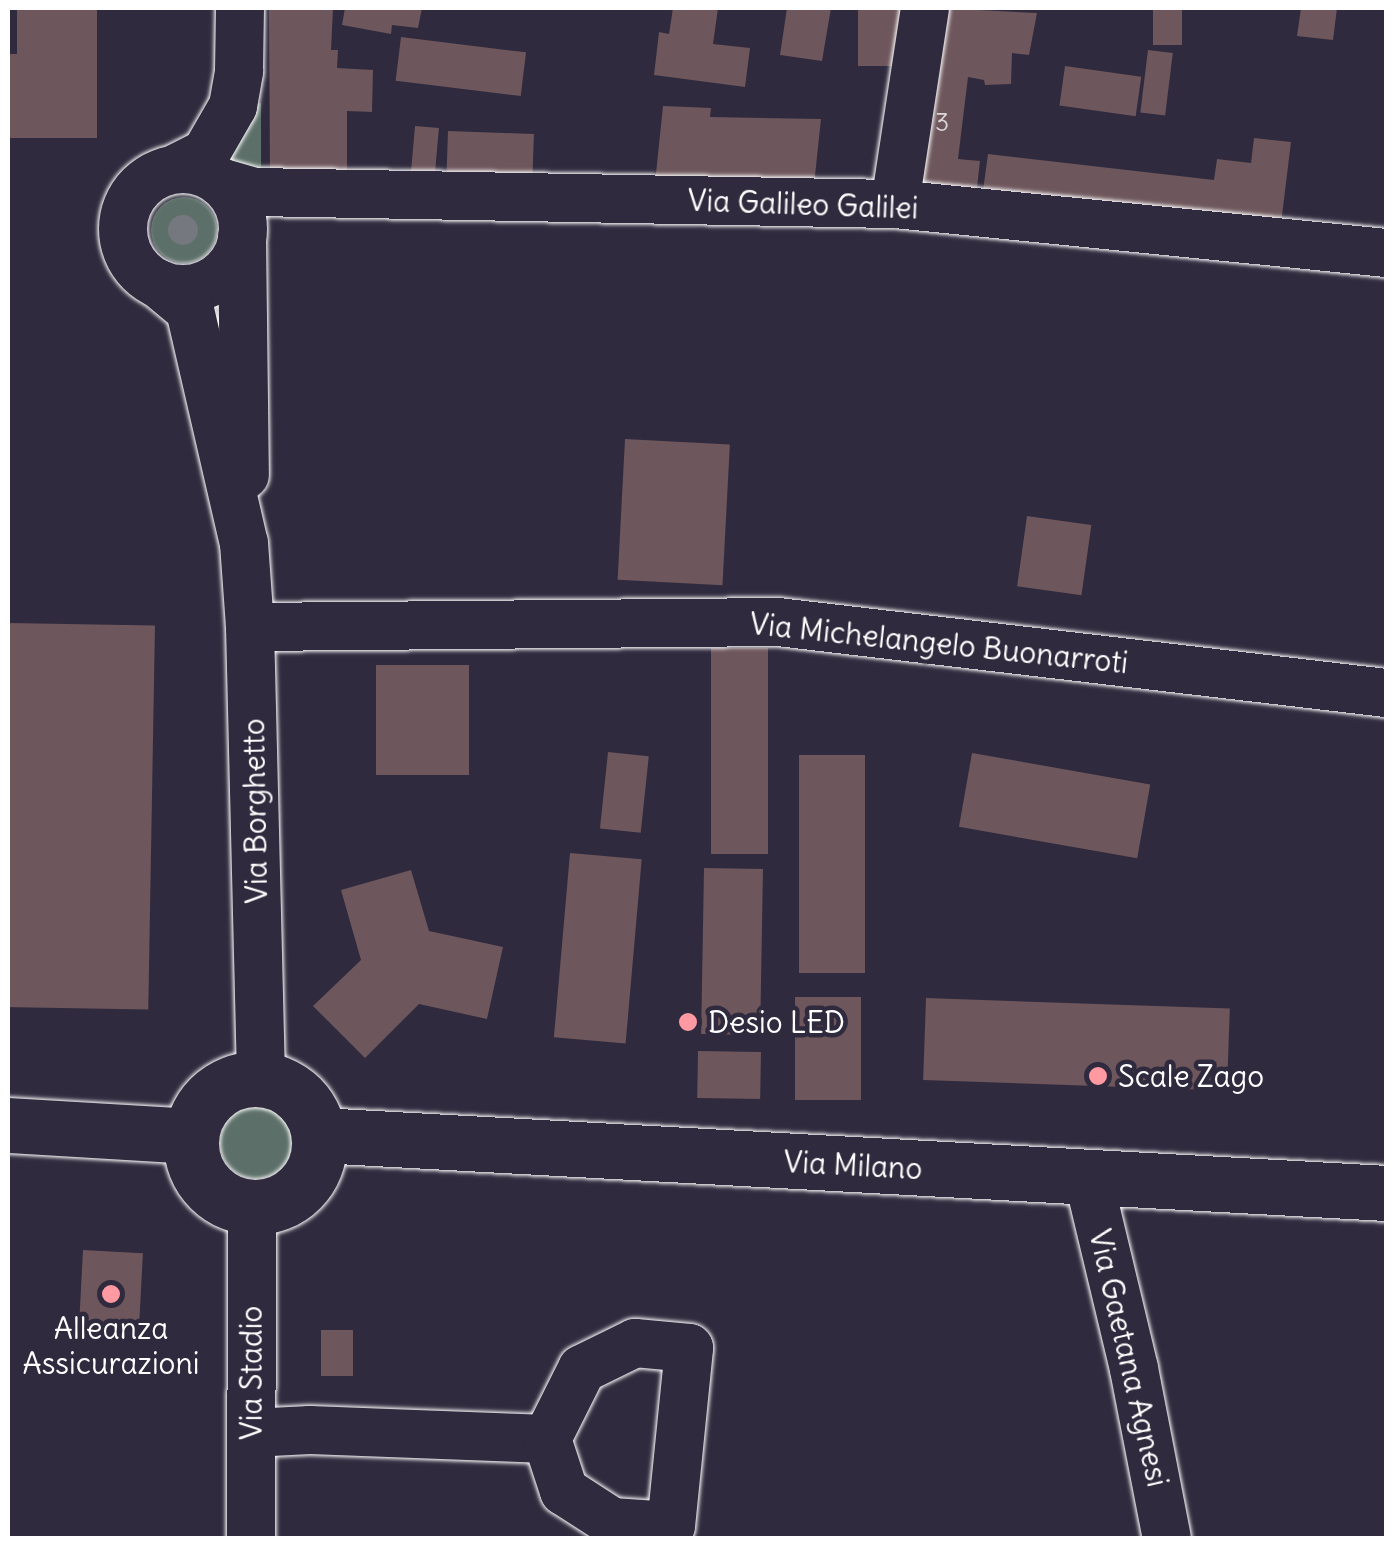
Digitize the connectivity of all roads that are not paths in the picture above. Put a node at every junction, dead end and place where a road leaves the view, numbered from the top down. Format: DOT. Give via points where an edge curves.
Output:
graph roads {
  1 [pos="240,8"];
  2 [pos="925,8"];
  3 [pos="175,169"];
  4 [pos="220,182"];
  5 [pos="895,204"];
  6 [pos="242,234"];
  7 [pos="1386,253"];
  8 [pos="160,284"];
  9 [pos="244,544"];
  10 [pos="250,627"];
  11 [pos="1386,692"];
  12 [pos="261,1078"];
  13 [pos="23,1123"];
  14 [pos="191,1136"];
  15 [pos="319,1136"];
  16 [pos="1088,1178"];
  17 [pos="1386,1193"];
  18 [pos="252,1208"];
  19 [pos="252,1432"];
  20 [pos="547,1439"];
  21 [pos="251,1538"];
  22 [pos="1167,1538"];
  1 -- 3 [label="street, Via Borghetto" via="233,106 206,153"];
  2 -- 5 [label="street"];
  3 -- 4 [label="street"];
  3 -- 8 [label="street, Via Borghetto" via="142,184 124,214 134,264"];
  4 -- 5 [label="street, Via Galileo Galilei" via="256,192"];
  4 -- 6 [label="street, Via Borghetto" via="238,205"];
  5 -- 7 [label="street, Via Galileo Galilei"];
  6 -- 8 [label="street" via="221,275 191,288"];
  6 -- 9 [label="street, Via Borghetto"];
  8 -- 9 [label="street, Via Borghetto" via="190,310"];
  9 -- 10 [label="street, Via Borghetto"];
  10 -- 11 [label="street, Via Michelangelo Buonarroti" via="778,622"];
  10 -- 12 [label="street, Via Borghetto"];
  12 -- 14 [label="main road" via="241,1079 207,1099"];
  12 -- 15 [label="main road" via="300,1096"];
  13 -- 14 [label="main road"];
  14 -- 18 [label="main road" via="192,1156 213,1192"];
  15 -- 16 [label="main road, Via Milano"];
  15 -- 18 [label="main road" via="318,1158 294,1195"];
  16 -- 17 [label="main road, Via Milano"];
  16 -- 22 [label="street, Via Gaetana Agnesi"];
  18 -- 19 [label="street, Via Stadio"];
  19 -- 20 [label="street"];
  19 -- 21 [label="street, Via Stadio"];
}
